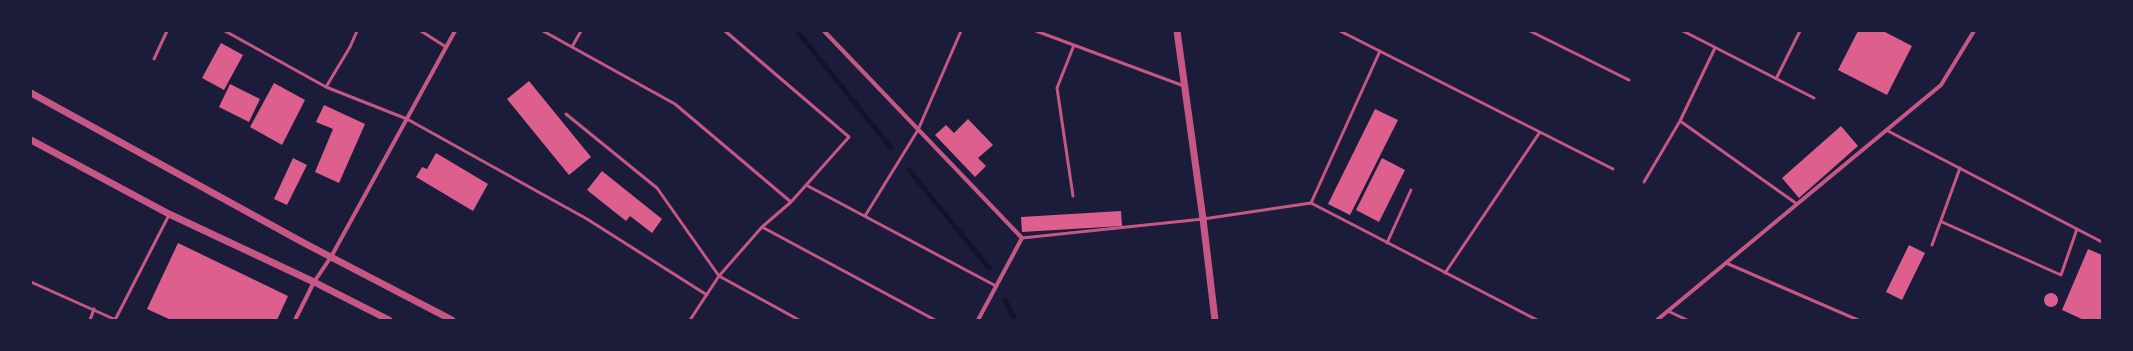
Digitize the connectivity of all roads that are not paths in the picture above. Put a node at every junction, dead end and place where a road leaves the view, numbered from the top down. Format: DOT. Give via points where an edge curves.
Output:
graph roads {
  1 [pos="167,31"];
  2 [pos="225,31"];
  3 [pos="357,31"];
  4 [pos="421,31"];
  5 [pos="455,31"];
  6 [pos="543,31"];
  7 [pos="580,31"];
  8 [pos="725,31"];
  9 [pos="824,31"];
  10 [pos="961,31"];
  11 [pos="1036,31"];
  12 [pos="1177,31"];
  13 [pos="1340,31"];
  14 [pos="1530,31"];
  15 [pos="1682,31"];
  16 [pos="1800,31"];
  17 [pos="1974,31"];
  18 [pos="1074,45"];
  19 [pos="446,47"];
  20 [pos="572,47"];
  21 [pos="1715,48"];
  22 [pos="1380,51"];
  23 [pos="154,59"];
  24 [pos="1776,79"];
  25 [pos="1629,80"];
  26 [pos="326,87"];
  27 [pos="1185,87"];
  28 [pos="31,93"];
  29 [pos="1814,98"];
  30 [pos="566,114"];
  31 [pos="408,119"];
  32 [pos="1680,121"];
  33 [pos="918,130"];
  34 [pos="1886,130"];
  35 [pos="1540,132"];
  36 [pos="31,140"];
  37 [pos="1960,168"];
  38 [pos="1613,169"];
  39 [pos="1644,182"];
  40 [pos="806,185"];
  41 [pos="1412,190"];
  42 [pos="1072,196"];
  43 [pos="790,202"];
  44 [pos="1310,203"];
  45 [pos="1797,204"];
  46 [pos="169,214"];
  47 [pos="865,216"];
  48 [pos="1203,219"];
  49 [pos="1942,222"];
  50 [pos="762,227"];
  51 [pos="2077,229"];
  52 [pos="1022,238"];
  53 [pos="2102,242"];
  54 [pos="1387,243"];
  55 [pos="1932,245"];
  56 [pos="332,257"];
  57 [pos="1726,263"];
  58 [pos="1445,273"];
  59 [pos="719,276"];
  60 [pos="31,282"];
  61 [pos="314,282"];
  62 [pos="996,286"];
  63 [pos="707,295"];
  64 [pos="94,310"];
  65 [pos="1668,311"];
  66 [pos="90,320"];
  67 [pos="116,320"];
  68 [pos="295,320"];
  69 [pos="389,320"];
  70 [pos="452,320"];
  71 [pos="690,320"];
  72 [pos="799,320"];
  73 [pos="936,320"];
  74 [pos="978,320"];
  75 [pos="1215,320"];
  76 [pos="1537,320"];
  77 [pos="1657,320"];
  78 [pos="1687,320"];
  79 [pos="1858,320"];
  1 -- 23 [label="lane"];
  2 -- 26 [label="lane"];
  3 -- 26 [label="lane"];
  4 -- 19 [label="lane"];
  5 -- 19 [label="street"];
  6 -- 20 [label="lane"];
  7 -- 20 [label="lane"];
  8 -- 40 [label="lane" via="849,136"];
  9 -- 33 [label="street"];
  10 -- 33 [label="lane"];
  11 -- 18 [label="lane"];
  12 -- 27 [label="street"];
  13 -- 22 [label="lane"];
  14 -- 25 [label="lane"];
  15 -- 21 [label="lane"];
  16 -- 24 [label="lane"];
  17 -- 34 [label="street" via="1941,85"];
  18 -- 27 [label="lane"];
  18 -- 42 [label="lane" via="1057,88"];
  19 -- 31 [label="street"];
  20 -- 43 [label="lane" via="675,104"];
  21 -- 24 [label="lane"];
  21 -- 32 [label="lane"];
  22 -- 35 [label="lane"];
  22 -- 44 [label="lane"];
  24 -- 29 [label="lane"];
  26 -- 31 [label="lane"];
  27 -- 48 [label="street"];
  28 -- 56 [label="street"];
  30 -- 59 [label="lane" via="657,188"];
  31 -- 56 [label="street"];
  31 -- 63 [label="lane" via="588,219"];
  32 -- 39 [label="lane"];
  32 -- 45 [label="lane"];
  33 -- 47 [label="lane"];
  33 -- 52 [label="street"];
  34 -- 37 [label="lane"];
  34 -- 45 [label="street"];
  35 -- 38 [label="lane"];
  35 -- 58 [label="lane"];
  36 -- 46 [label="street"];
  37 -- 49 [label="lane"];
  37 -- 51 [label="lane"];
  40 -- 43 [label="lane"];
  40 -- 47 [label="lane"];
  41 -- 54 [label="lane"];
  43 -- 50 [label="lane"];
  44 -- 48 [label="lane"];
  44 -- 54 [label="lane"];
  45 -- 57 [label="street"];
  46 -- 61 [label="street"];
  46 -- 67 [label="lane"];
  47 -- 62 [label="lane"];
  48 -- 52 [label="lane"];
  48 -- 75 [label="street"];
  49 -- 51 [label="lane" via="2061,275"];
  49 -- 55 [label="lane"];
  50 -- 59 [label="lane"];
  50 -- 73 [label="lane"];
  51 -- 53 [label="lane"];
  52 -- 62 [label="street"];
  54 -- 58 [label="lane"];
  56 -- 61 [label="street"];
  56 -- 70 [label="street"];
  57 -- 65 [label="street"];
  57 -- 79 [label="lane"];
  58 -- 76 [label="lane"];
  59 -- 63 [label="lane"];
  59 -- 72 [label="lane"];
  60 -- 64 [label="lane"];
  61 -- 68 [label="street"];
  61 -- 69 [label="street"];
  62 -- 74 [label="street"];
  63 -- 71 [label="lane"];
  64 -- 66 [label="lane"];
  64 -- 67 [label="lane"];
  65 -- 77 [label="street"];
  65 -- 78 [label="lane"];
}
